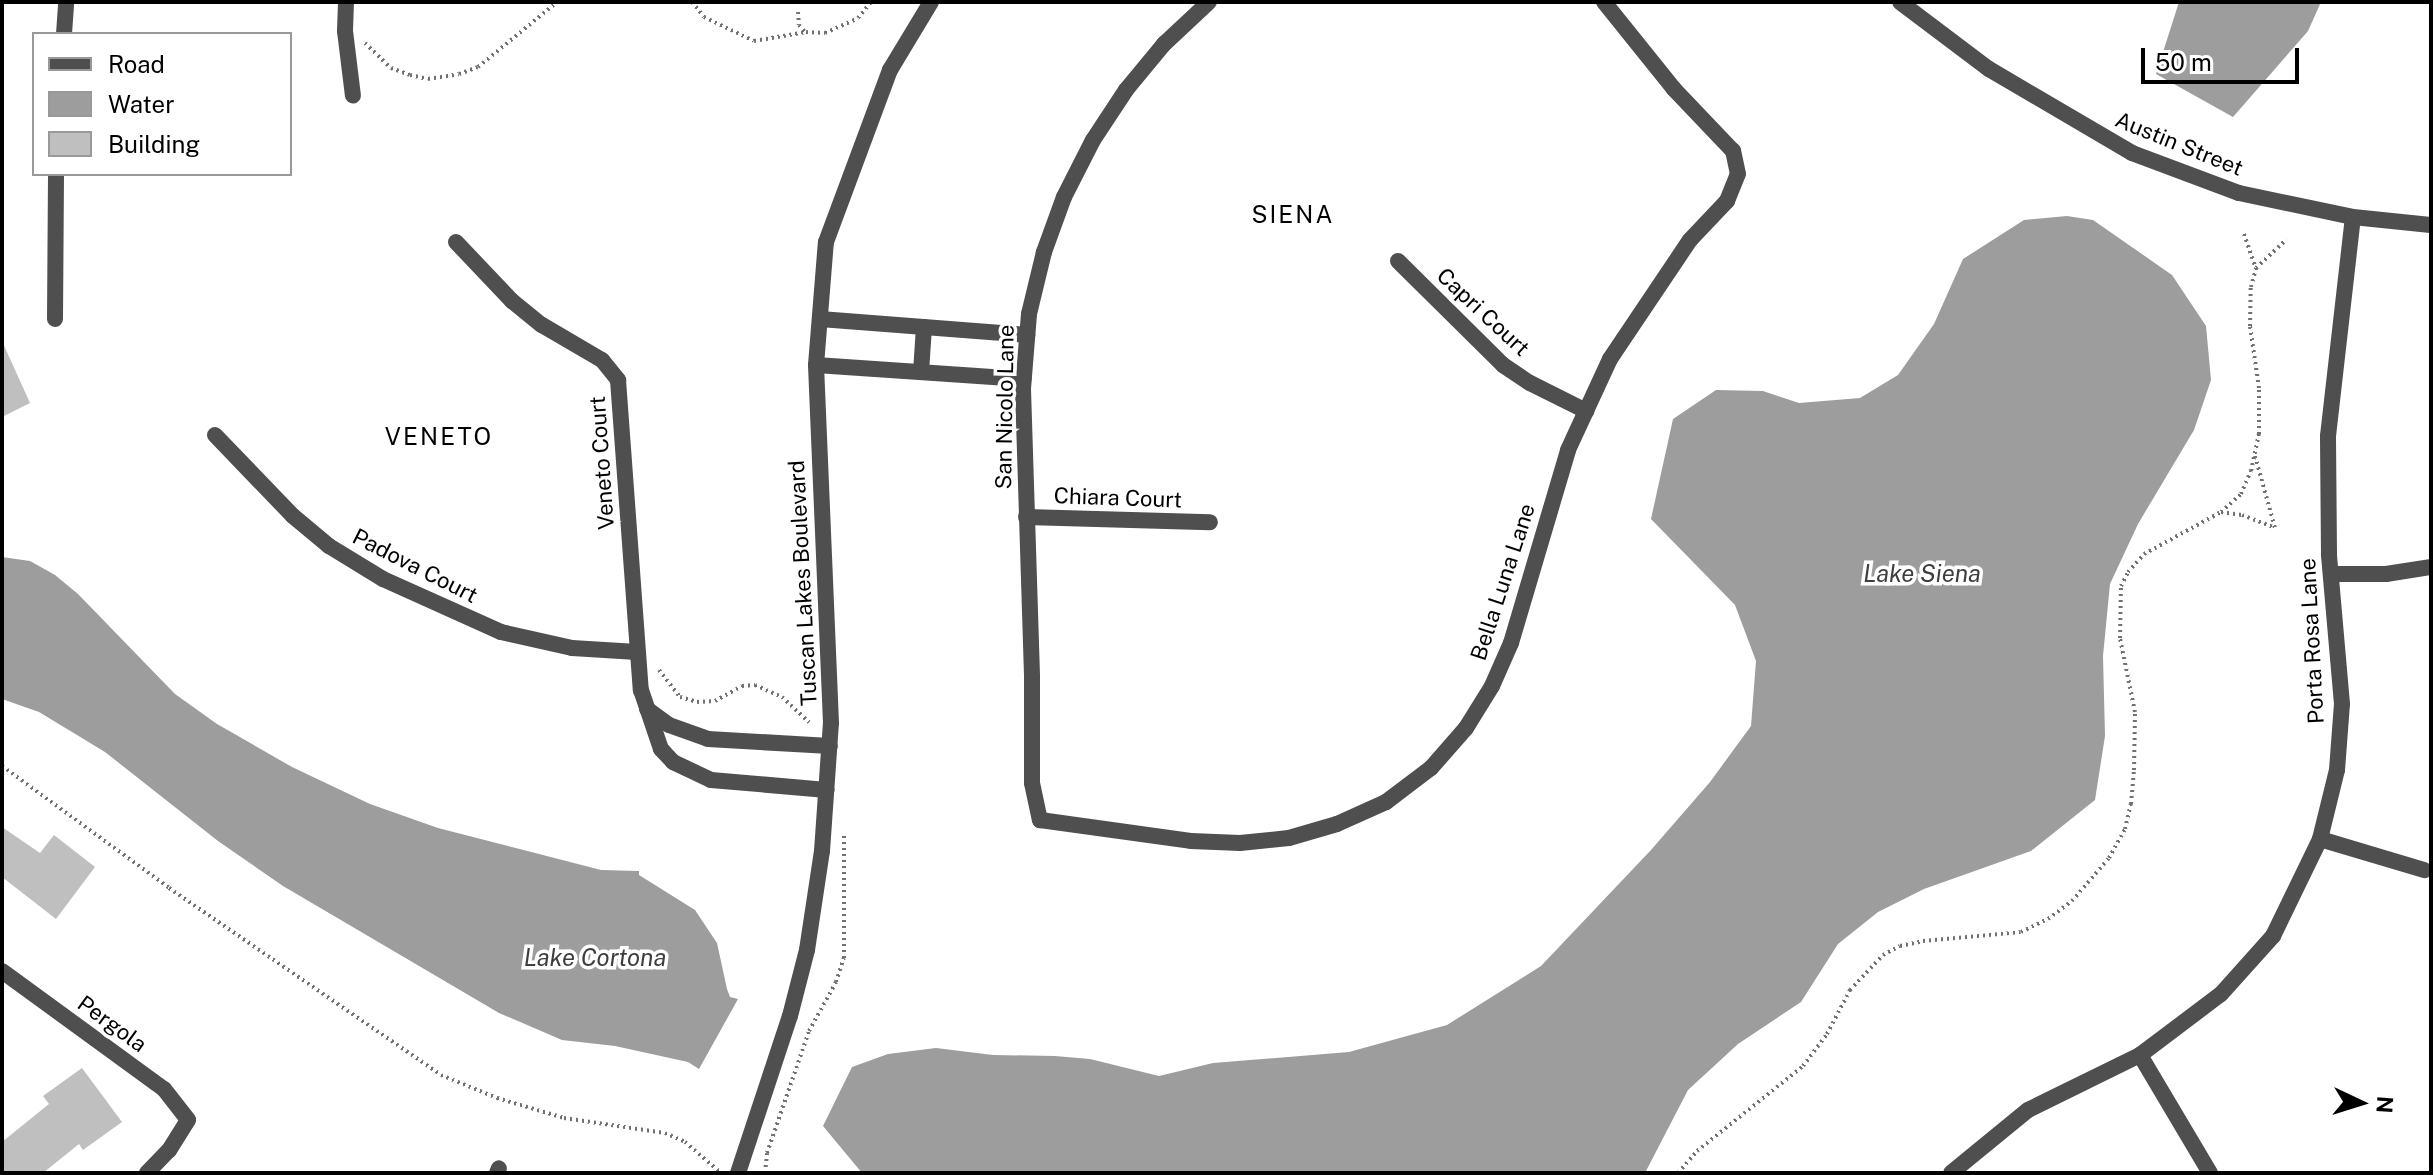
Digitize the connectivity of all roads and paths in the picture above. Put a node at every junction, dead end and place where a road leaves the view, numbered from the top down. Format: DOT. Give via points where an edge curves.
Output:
graph roads {
  1 [pos="66,2"];
  2 [pos="346,2"];
  3 [pos="557,2"];
  4 [pos="692,2"];
  5 [pos="871,2"];
  6 [pos="931,2"];
  7 [pos="1209,2"];
  8 [pos="1604,2"];
  9 [pos="1900,2"];
  10 [pos="798,12"];
  11 [pos="64,32"];
  12 [pos="806,32"];
  13 [pos="364,42"];
  14 [pos="353,96"];
  15 [pos="56,176"];
  16 [pos="2353,217"];
  17 [pos="2431,225"];
  18 [pos="2244,234"];
  19 [pos="2287,239"];
  20 [pos="456,242"];
  21 [pos="1398,261"];
  22 [pos="2256,268"];
  23 [pos="55,319"];
  24 [pos="820,319"];
  25 [pos="924,327"];
  26 [pos="1027,335"];
  27 [pos="816,365"];
  28 [pos="921,372"];
  29 [pos="1024,379"];
  30 [pos="1586,411"];
  31 [pos="215,435"];
  32 [pos="2255,454"];
  33 [pos="2221,512"];
  34 [pos="1026,517"];
  35 [pos="1210,522"];
  36 [pos="2431,567"];
  37 [pos="2331,574"];
  38 [pos="637,652"];
  39 [pos="658,669"];
  40 [pos="647,709"];
  41 [pos="809,722"];
  42 [pos="830,746"];
  43 [pos="2,766"];
  44 [pos="827,790"];
  45 [pos="1040,820"];
  46 [pos="844,836"];
  47 [pos="2320,839"];
  48 [pos="2424,870"];
  49 [pos="2,971"];
  50 [pos="2140,1055"];
  51 [pos="147,1173"];
  52 [pos="722,1173"];
  53 [pos="738,1173"];
  54 [pos="765,1173"];
  55 [pos="1678,1173"];
  56 [pos="1951,1173"];
  57 [pos="2210,1173"];
  1 -- 11 [label="street"];
  2 -- 14 [label="street"];
  3 -- 13 [label="path" via="478,67 459,74 428,79 410,75 391,68"];
  4 -- 12 [label="path" via="704,17 754,41"];
  5 -- 12 [label="path" via="843,27"];
  6 -- 24 [label="street, Tuscan Lakes Boulevard" via="890,70 826,242"];
  7 -- 26 [label="street, San Nicolo Lane" via="1164,44 1093,140 1044,252"];
  8 -- 30 [label="street, Bella Luna Lane" via="1674,89 1733,151 1738,174 1727,201 1690,240 1610,359"];
  9 -- 16 [label="street, Austin Street" via="1989,69 2132,153 2239,193"];
  10 -- 12 [label="path"];
  15 -- 23 [label="street"];
  16 -- 17 [label="street, Austin Street"];
  16 -- 37 [label="street, Porta Rosa Lane" via="2328,436"];
  18 -- 22 [label="path"];
  19 -- 22 [label="path"];
  20 -- 38 [label="street, Veneto Court" via="512,301 602,360 618,380"];
  21 -- 30 [label="street, Capri Court" via="1503,365"];
  22 -- 32 [label="path" via="2250,326 2259,388"];
  24 -- 25 [label="street"];
  24 -- 27 [label="street, Tuscan Lakes Boulevard"];
  25 -- 26 [label="street"];
  25 -- 28 [label="street"];
  26 -- 29 [label="street, San Nicolo Lane"];
  27 -- 28 [label="street"];
  27 -- 42 [label="street, Tuscan Lakes Boulevard"];
  28 -- 29 [label="street"];
  29 -- 34 [label="street, San Nicolo Lane"];
  30 -- 45 [label="street, Bella Luna Lane" via="1568,450 1511,643 1492,686 1466,728 1431,768 1386,802 1325,828 1240,843"];
  31 -- 38 [label="street, Padova Court" via="293,516 383,579 501,632 572,648"];
  32 -- 33 [label="path" via="2241,494"];
  32 -- 33 [label="path" via="2275,528"];
  33 -- 55 [label="path" via="2144,554 2121,586 2120,638 2135,712 2134,770 2125,829 2109,858 2072,901 2021,932 1923,941 1883,955 1850,990 1803,1066 1697,1151"];
  34 -- 35 [label="street, Chiara Court"];
  34 -- 45 [label="street, San Nicolo Lane" via="1032,783"];
  36 -- 37 [label="street"];
  37 -- 47 [label="street, Porta Rosa Lane" via="2342,704 2337,770"];
  38 -- 40 [label="street, Veneto Court"];
  39 -- 41 [label="path" via="680,697 715,701 755,685 782,697"];
  40 -- 42 [label="street" via="669,725 708,739"];
  40 -- 44 [label="street, Veneto Court" via="661,749 695,774 729,784"];
  42 -- 44 [label="street, Tuscan Lakes Boulevard"];
  43 -- 52 [label="path" via="441,1075 564,1118 665,1133 685,1142"];
  44 -- 53 [label="street, Tuscan Lakes Boulevard" via="807,950"];
  46 -- 54 [label="path" via="844,958 809,1031 767,1153"];
  47 -- 48 [label="street"];
  47 -- 50 [label="street, Porta Rosa Lane" via="2273,936 2221,994"];
  49 -- 51 [label="street, Pergola" via="164,1089 188,1120"];
  50 -- 56 [label="street, Porta Rosa Lane" via="2028,1110"];
  50 -- 57 [label="street"];
}
